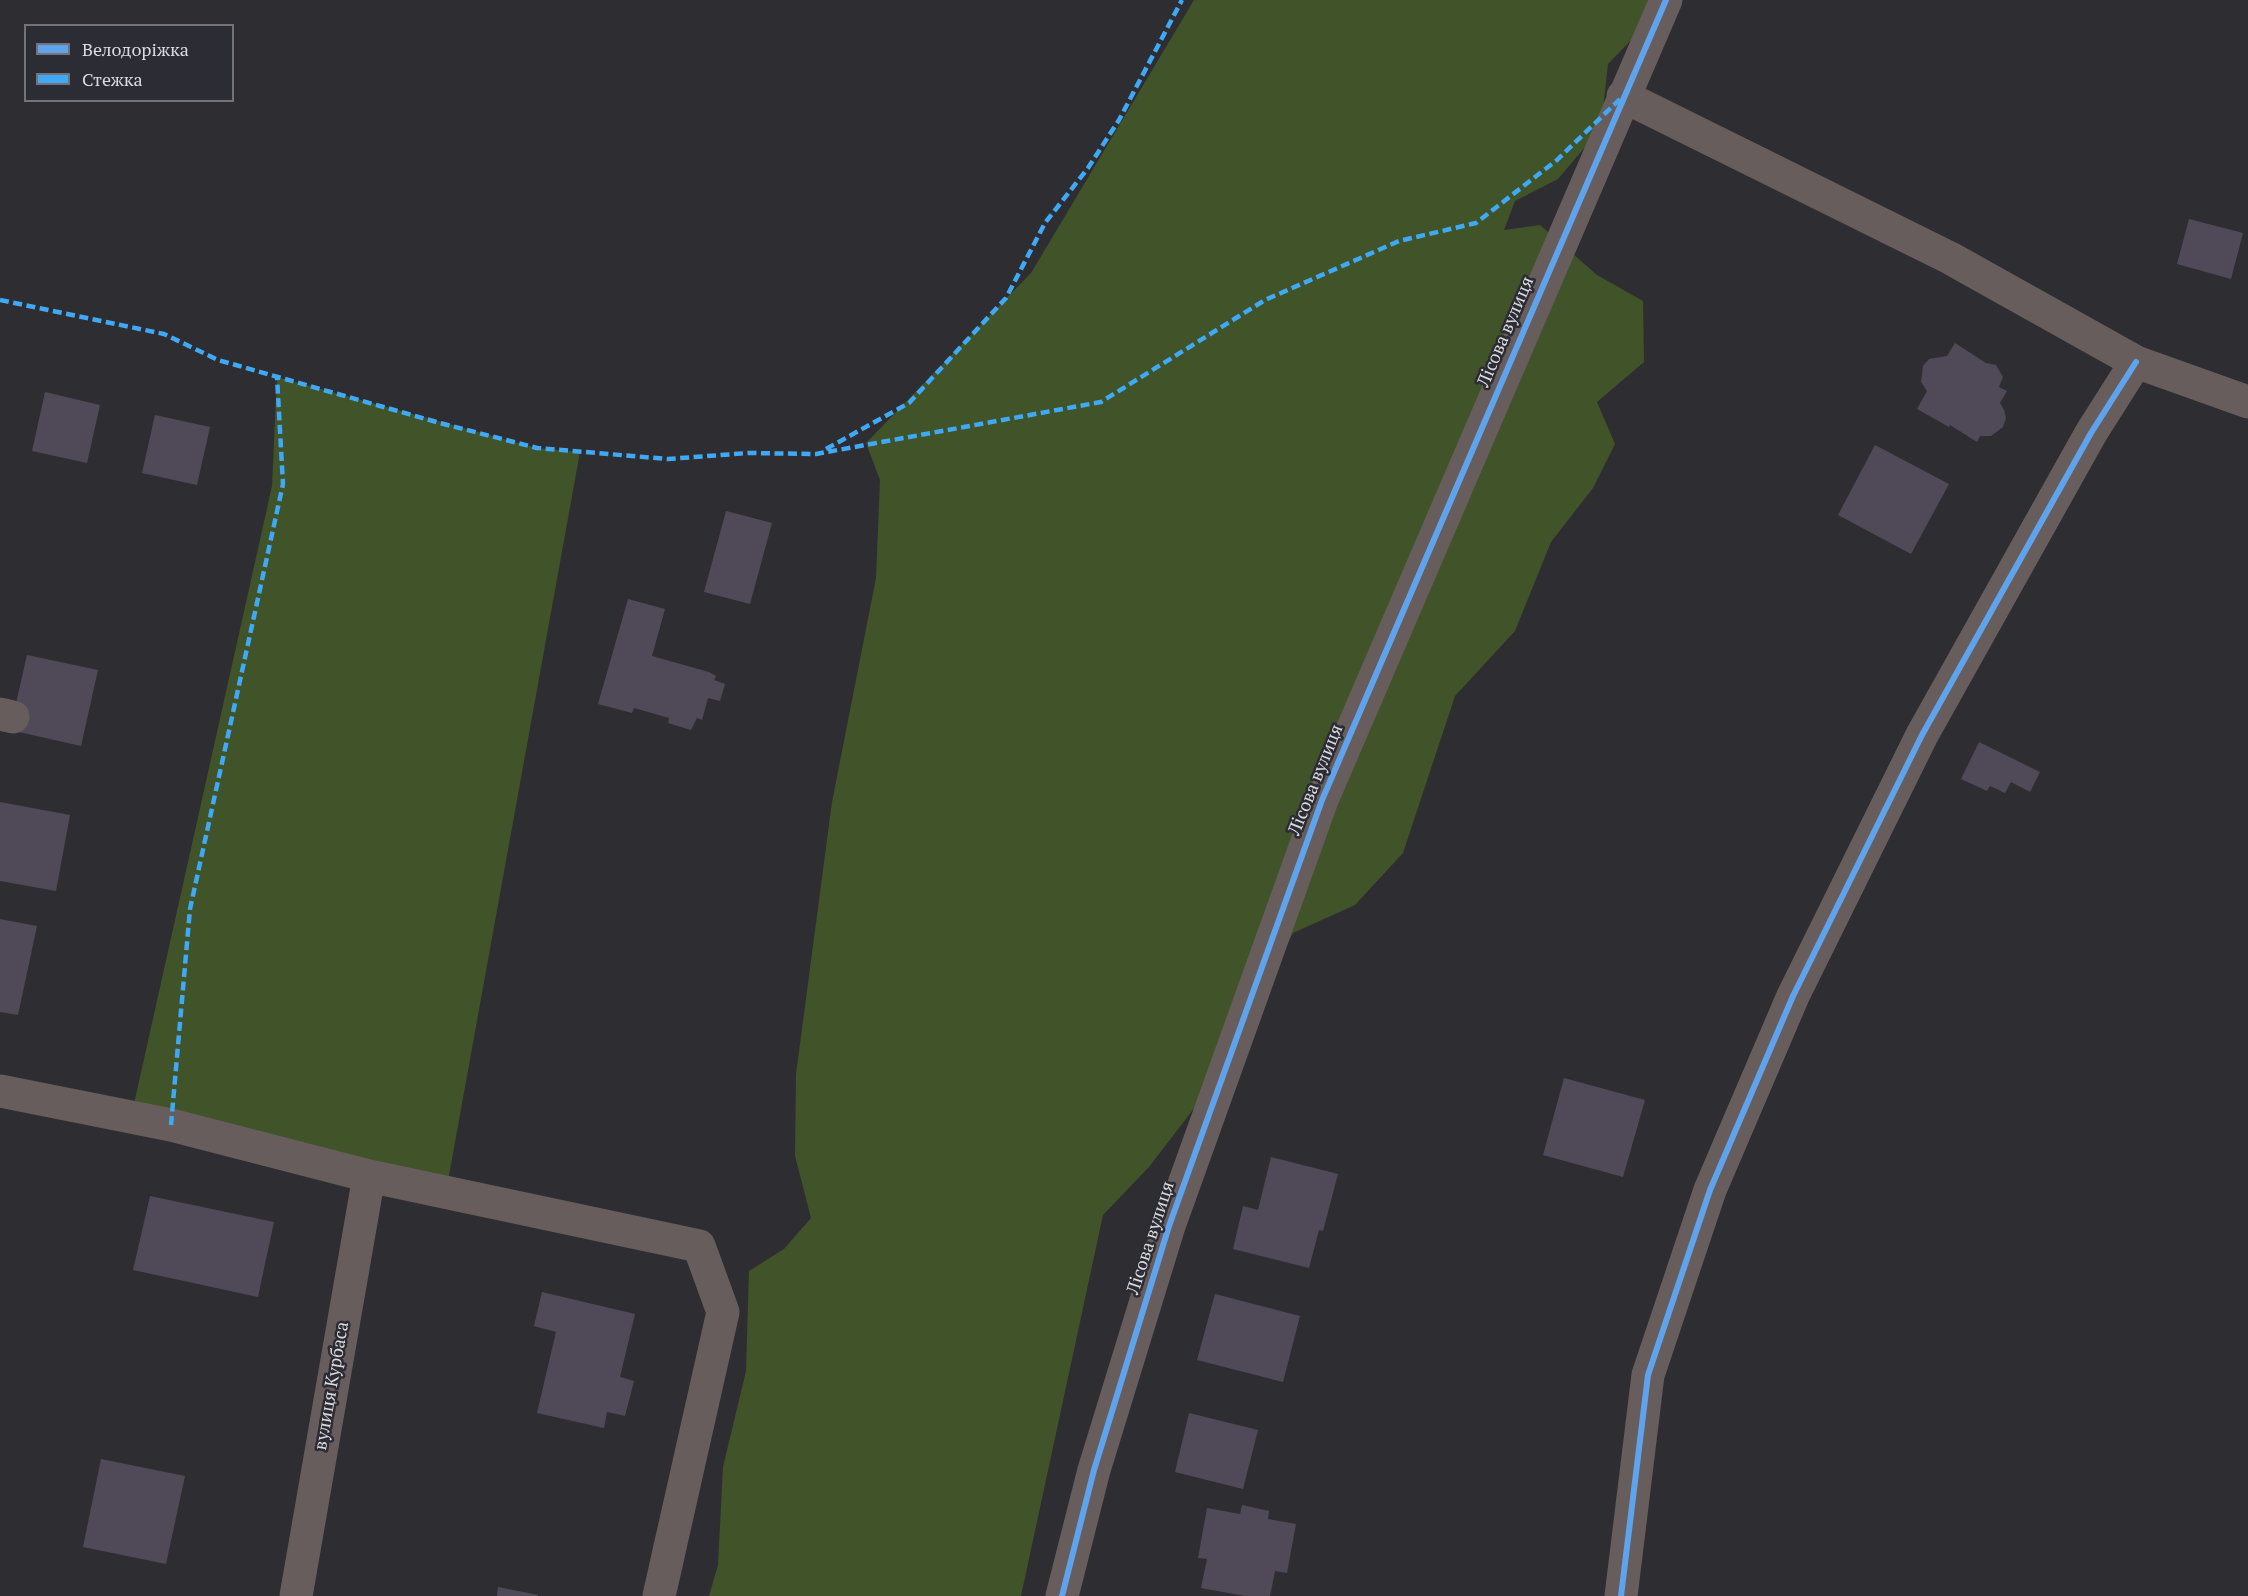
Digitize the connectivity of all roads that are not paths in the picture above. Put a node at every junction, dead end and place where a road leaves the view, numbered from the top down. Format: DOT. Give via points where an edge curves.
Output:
graph roads {
  1 [pos="1666,0"];
  2 [pos="1623,96"];
  3 [pos="2136,362"];
  4 [pos="2248,402"];
  5 [pos="0,1091"];
  6 [pos="369,1176"];
  7 [pos="296,1596"];
  8 [pos="658,1596"];
  9 [pos="1062,1596"];
  10 [pos="1622,1596"];
  1 -- 2 [label="street, Лісова вулиця"];
  2 -- 3 [label="street" via="1950,258"];
  2 -- 9 [label="street, Лісова вулиця" via="1322,800 1168,1226 1094,1470"];
  3 -- 4 [label="street"];
  3 -- 10 [label="street" via="2091,433 1922,735 1793,996 1710,1190 1648,1375"];
  5 -- 6 [label="street" via="171,1125"];
  6 -- 7 [label="street, вулиця Курбаса"];
  6 -- 8 [label="street" via="699,1246 723,1312"];
}
